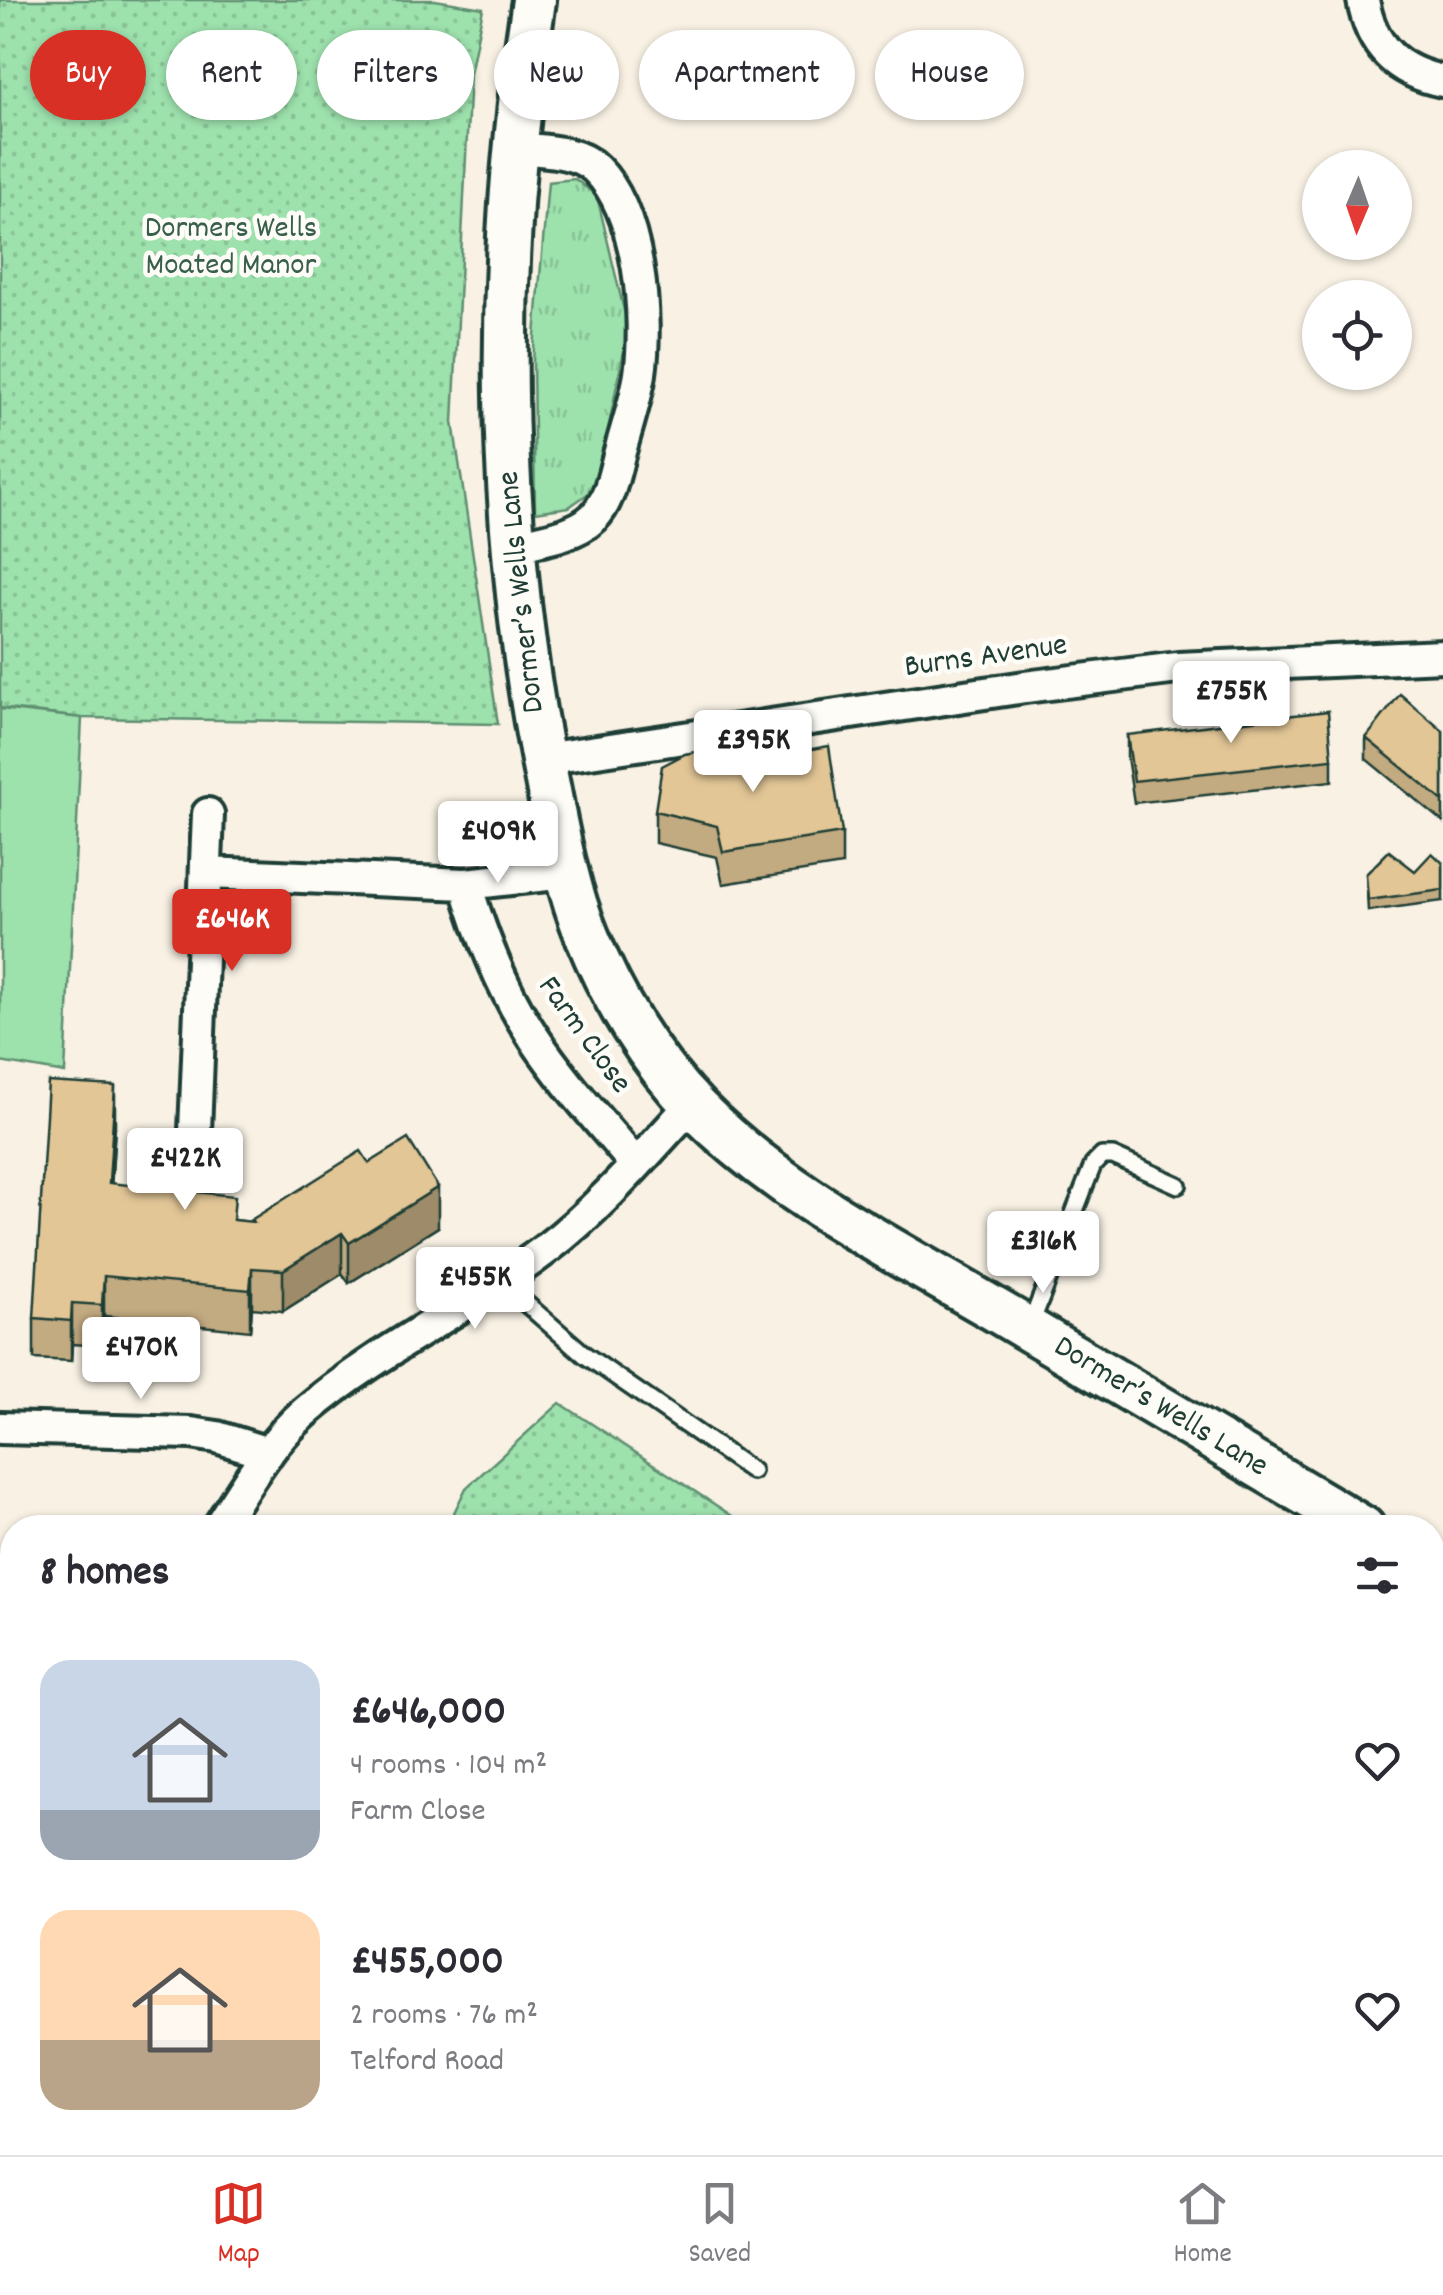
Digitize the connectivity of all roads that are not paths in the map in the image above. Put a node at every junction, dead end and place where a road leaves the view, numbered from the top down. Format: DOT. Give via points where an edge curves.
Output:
graph roads {
  1 [pos="534,0"];
  2 [pos="1364,5"];
  3 [pos="1443,81"];
  4 [pos="517,148"];
  5 [pos="514,546"];
  6 [pos="1443,656"];
  7 [pos="542,760"];
  8 [pos="208,814"];
  9 [pos="206,873"];
  10 [pos="566,873"];
  11 [pos="466,884"];
  12 [pos="692,1104"];
  13 [pos="195,1130"];
  14 [pos="636,1165"];
  15 [pos="1178,1186"];
  16 [pos="500,1281"];
  17 [pos="1029,1330"];
  18 [pos="0,1428"];
  19 [pos="268,1453"];
  20 [pos="752,1471"];
  21 [pos="227,1515"];
  22 [pos="1333,1515"];
  1 -- 4 [label="street, Dormer’s Wells Lane"];
  2 -- 3 [label="street" via="1381,50 1395,64"];
  4 -- 5 [label="street, Dormer’s Wells Lane" via="507,404"];
  4 -- 5 [label="street" via="584,159 614,193 638,277 642,339 634,403 602,507 582,526"];
  5 -- 7 [label="street, Dormer’s Wells Lane" via="518,616"];
  6 -- 7 [label="street, Burns Avenue" via="1178,668"];
  7 -- 10 [label="street, Dormer’s Wells Lane"];
  8 -- 9 [label="street"];
  9 -- 11 [label="street"];
  9 -- 13 [label="street"];
  10 -- 11 [label="street"];
  10 -- 12 [label="street, Dormer’s Wells Lane" via="614,994"];
  11 -- 14 [label="street, Farm Close" via="522,1020"];
  12 -- 14 [label="street"];
  12 -- 17 [label="street, Dormer’s Wells Lane" via="778,1181"];
  14 -- 16 [label="street" via="593,1210"];
  15 -- 17 [label="lane" via="1102,1156"];
  16 -- 19 [label="street" via="344,1383 304,1413"];
  16 -- 20 [label="lane" via="585,1356"];
  17 -- 22 [label="street, Dormer’s Wells Lane"];
  18 -- 19 [label="street" via="190,1433"];
  19 -- 21 [label="street"];
}
